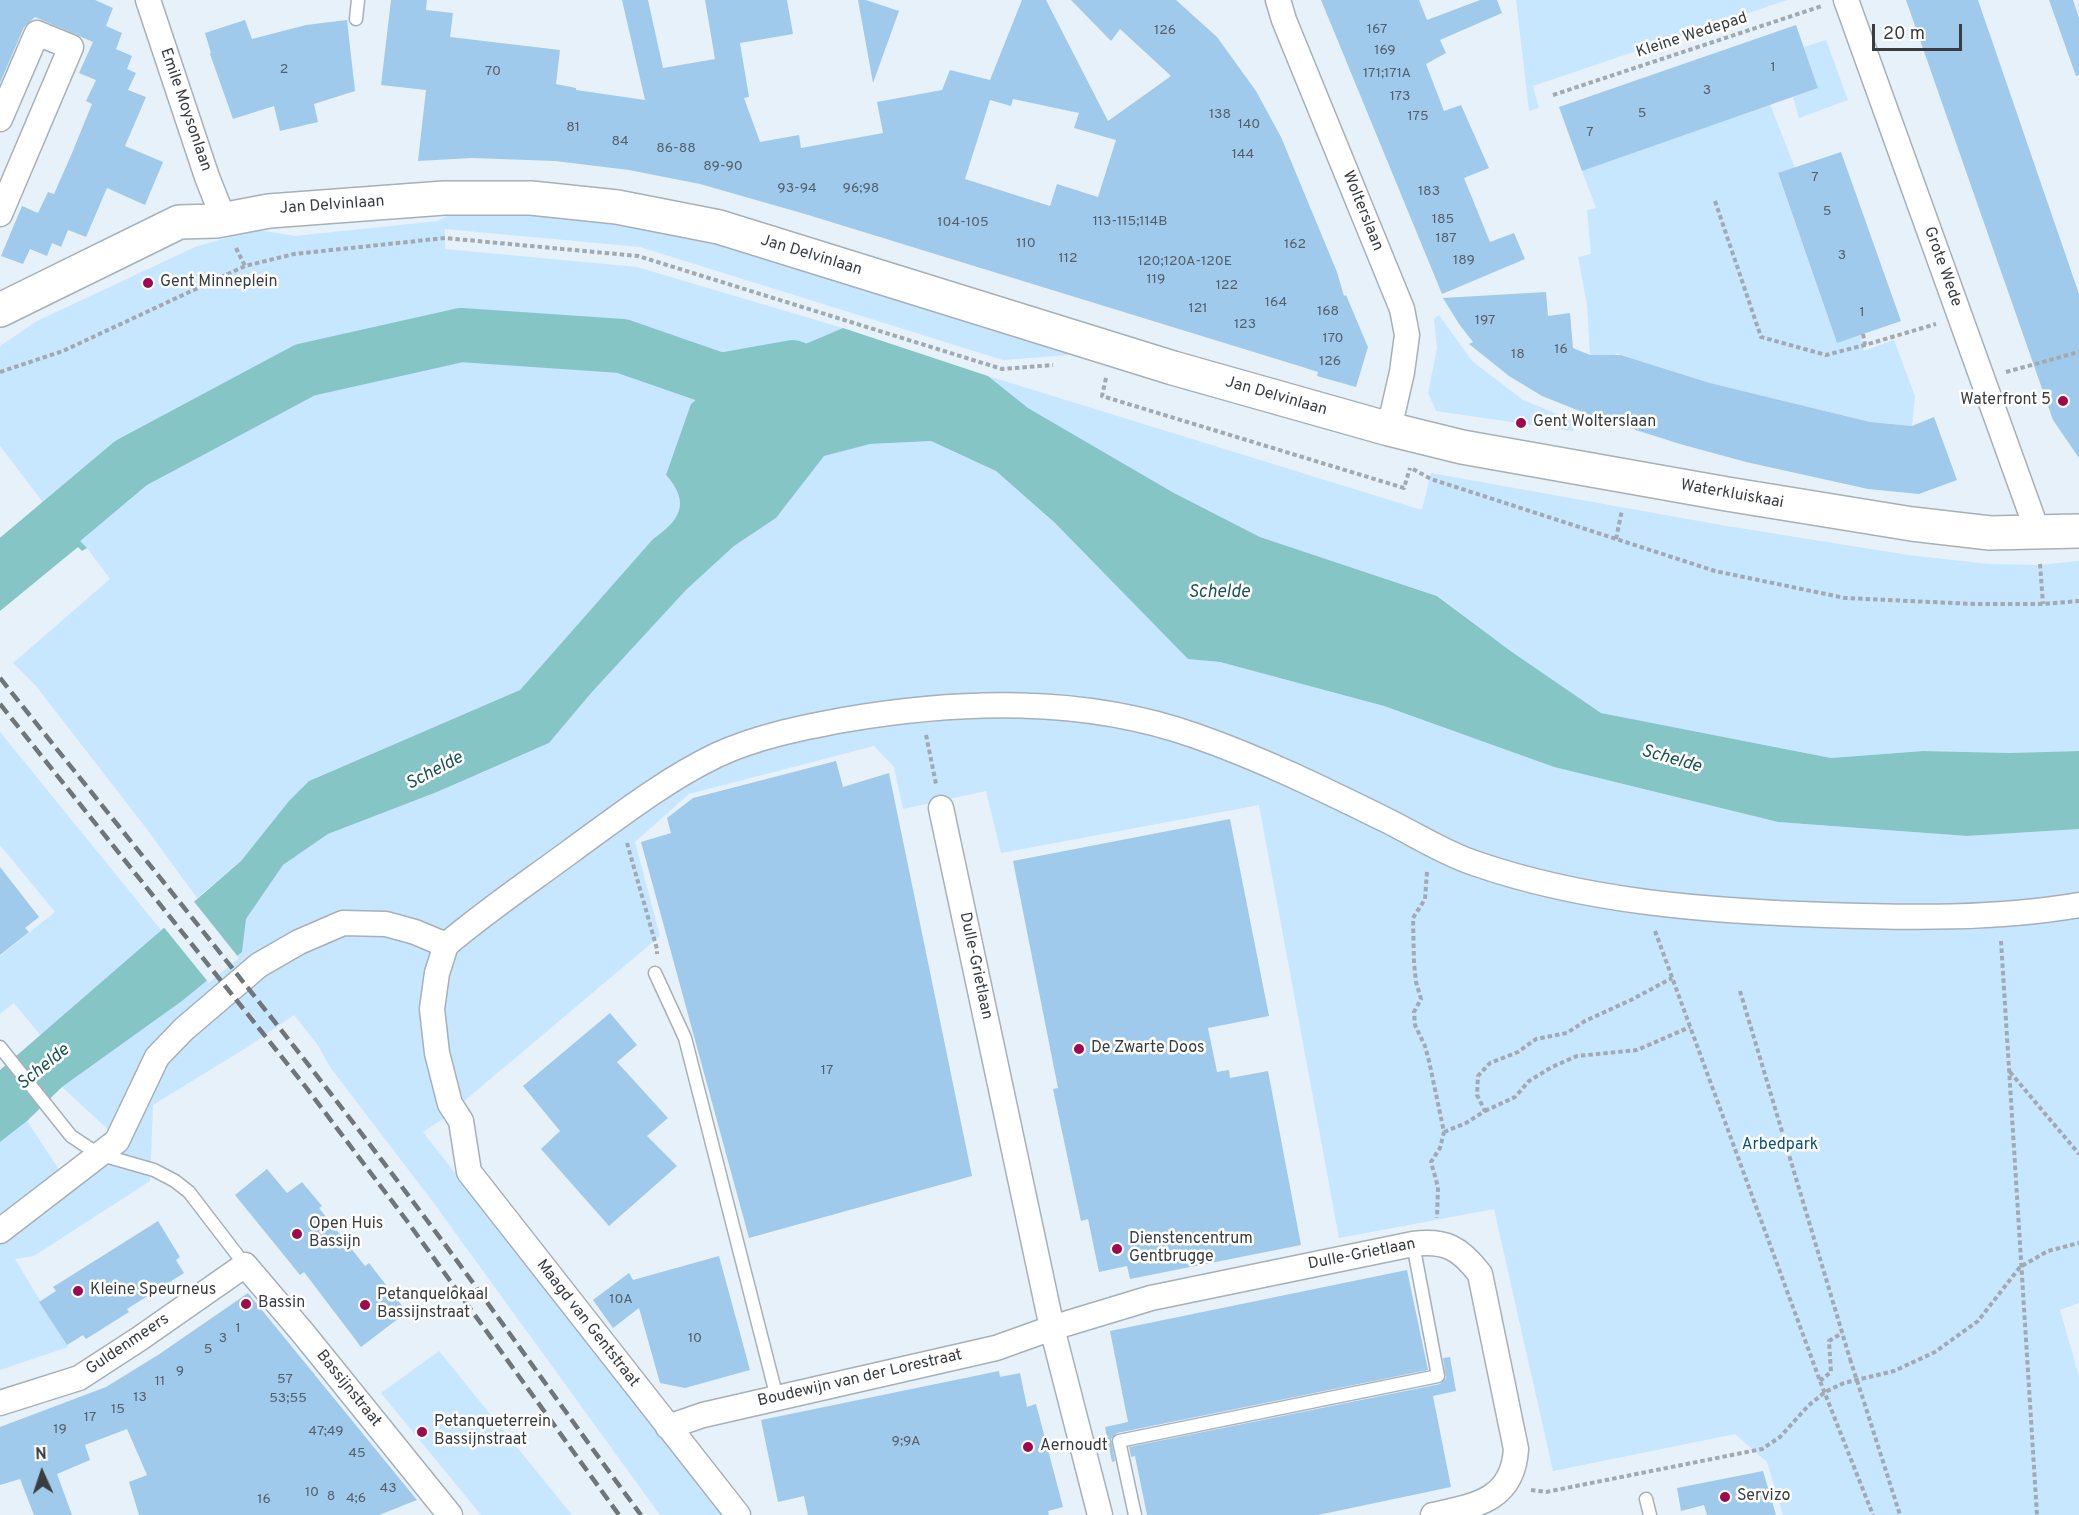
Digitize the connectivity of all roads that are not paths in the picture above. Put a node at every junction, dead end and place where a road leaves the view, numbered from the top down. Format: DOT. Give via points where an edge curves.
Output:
graph roads {
  1 [pos="148,0"];
  2 [pos="358,0"];
  3 [pos="1278,0"];
  4 [pos="1837,2"];
  5 [pos="356,19"];
  6 [pos="1,114"];
  7 [pos="0,214"];
  8 [pos="220,221"];
  9 [pos="0,310"];
  10 [pos="0,334"];
  11 [pos="1389,429"];
  12 [pos="2079,531"];
  13 [pos="2038,533"];
  14 [pos="941,808"];
  15 [pos="2079,905"];
  16 [pos="446,945"];
  17 [pos="655,973"];
  18 [pos="0,1047"];
  19 [pos="98,1154"];
  20 [pos="0,1231"];
  21 [pos="1413,1244"];
  22 [pos="245,1264"];
  23 [pos="1052,1328"];
  24 [pos="777,1398"];
  25 [pos="0,1403"];
  26 [pos="668,1426"];
  27 [pos="1646,1499"];
  28 [pos="447,1514"];
  29 [pos="738,1515"];
  30 [pos="1100,1515"];
  31 [pos="1135,1515"];
  32 [pos="1433,1515"];
  33 [pos="1650,1515"];
  1 -- 8 [label="street, Emile Moysonlaan"];
  2 -- 5 [label="lane"];
  3 -- 11 [label="street, Wolterslaan" via="1402,309 1407,335"];
  4 -- 13 [label="street, Grote Wede" via="1960,317"];
  6 -- 7 [label="street" via="37,33 71,47"];
  8 -- 9 [label="street, Jan Delvinlaan" via="179,222"];
  8 -- 10 [label="street, Jan Delvinlaan" via="189,242"];
  8 -- 11 [label="street, Jan Delvinlaan" via="269,211 444,198 531,198 617,207 719,227 1173,368"];
  11 -- 13 [label="street, Waterkluiskaai" via="1462,447 1912,524 1990,533"];
  12 -- 13 [label="street, Waterkluiskaai"];
  14 -- 23 [label="street, Dulle-Grietlaan"];
  15 -- 16 [label="street" via="2000,915 1764,913 1645,902 1545,884 1470,862 1294,776 1195,735 1132,719 1024,704 962,706 825,723 780,733 716,756 620,815"];
  16 -- 19 [label="street" via="386,924 343,923 259,965 184,1029 157,1058 117,1141"];
  16 -- 26 [label="street, Maagd van Gentstraat" via="432,1009 437,1053 450,1104 461,1121 469,1172"];
  17 -- 24 [label="lane" via="685,1038"];
  18 -- 19 [label="lane" via="71,1136"];
  19 -- 20 [label="street"];
  19 -- 22 [label="lane" via="154,1170 175,1181 189,1192"];
  21 -- 23 [label="street, Dulle-Grietlaan" via="1154,1297"];
  21 -- 31 [label="lane" via="1438,1376 1119,1441"];
  21 -- 32 [label="street, Dulle-Grietlaan" via="1439,1243 1462,1253 1480,1274 1515,1438 1515,1458 1504,1486 1475,1506"];
  22 -- 25 [label="street, Guldenmeers" via="79,1377"];
  22 -- 28 [label="street, Bassijnstraat"];
  23 -- 24 [label="street, Boudewijn van der Lorestraat" via="996,1348"];
  23 -- 30 [label="street, Dulle-Grietlaan"];
  24 -- 26 [label="street, Boudewijn van der Lorestraat"];
  26 -- 29 [label="street, Maagd van Gentstraat"];
  27 -- 33 [label="lane"];
}
